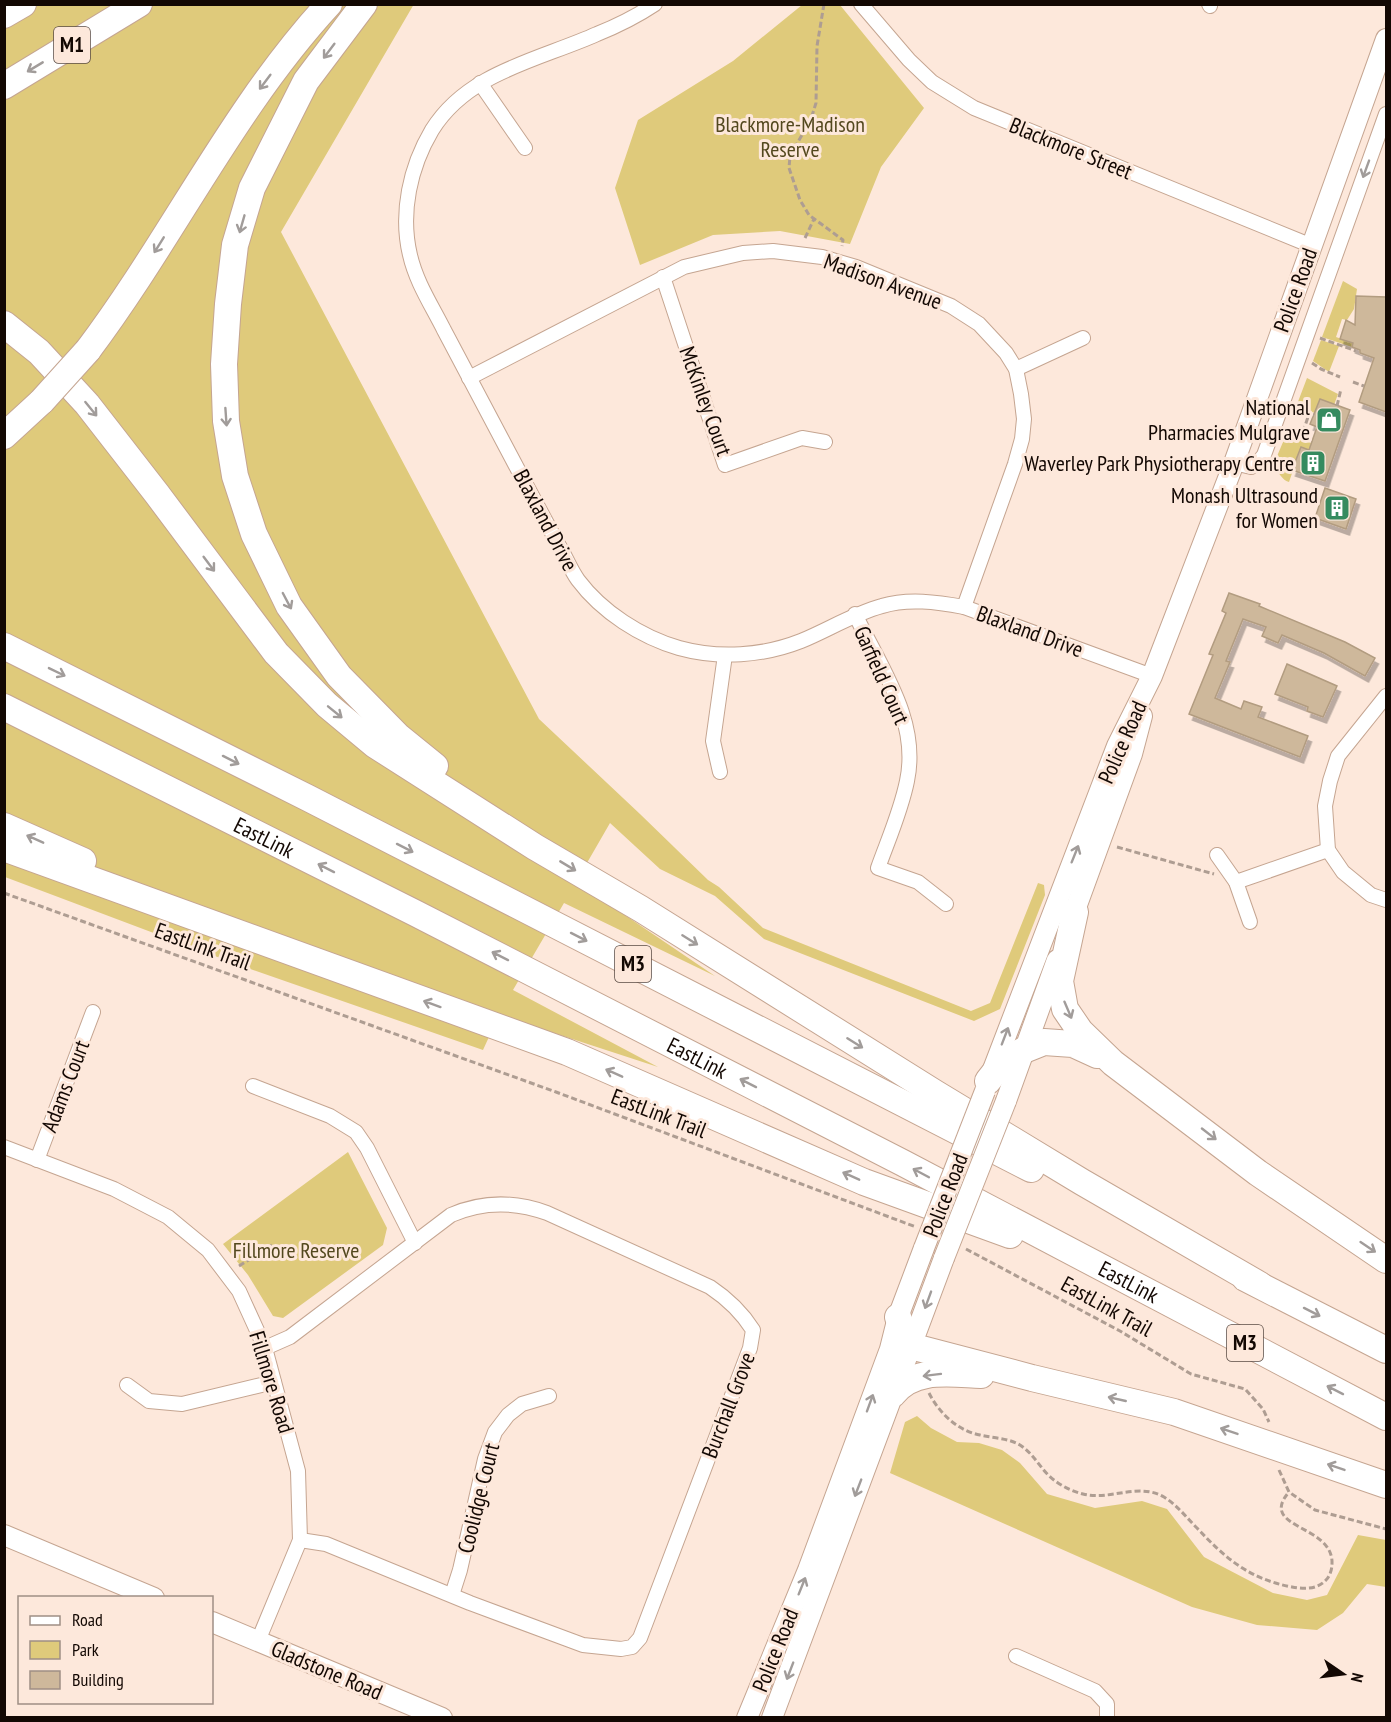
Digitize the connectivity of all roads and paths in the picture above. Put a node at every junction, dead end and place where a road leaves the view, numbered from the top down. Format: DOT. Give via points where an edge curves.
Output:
graph roads {
  1 [pos="23,4"];
  2 [pos="139,4"];
  3 [pos="329,4"];
  4 [pos="364,4"];
  5 [pos="655,4"];
  6 [pos="824,4"];
  7 [pos="861,4"];
  8 [pos="4,15"];
  9 [pos="1386,39"];
  10 [pos="480,83"];
  11 [pos="4,86"];
  12 [pos="1386,114"];
  13 [pos="525,148"];
  14 [pos="814,219"];
  15 [pos="805,238"];
  16 [pos="842,246"];
  17 [pos="1312,246"];
  18 [pos="663,277"];
  19 [pos="4,324"];
  20 [pos="1083,338"];
  21 [pos="1320,338"];
  22 [pos="1277,341"];
  23 [pos="1356,351"];
  24 [pos="1311,362"];
  25 [pos="1296,366"];
  26 [pos="1016,369"];
  27 [pos="1340,377"];
  28 [pos="469,378"];
  29 [pos="1353,382"];
  30 [pos="1364,386"];
  31 [pos="1341,389"];
  32 [pos="1337,406"];
  33 [pos="1294,409"];
  34 [pos="1303,432"];
  35 [pos="4,436"];
  36 [pos="825,442"];
  37 [pos="1234,463"];
  38 [pos="964,607"];
  39 [pos="855,614"];
  40 [pos="4,646"];
  41 [pos="725,655"];
  42 [pos="1152,676"];
  43 [pos="1386,696"];
  44 [pos="4,707"];
  45 [pos="720,772"];
  46 [pos="4,826"];
  47 [pos="1100,842"];
  48 [pos="535,846"];
  49 [pos="4,848"];
  50 [pos="1328,850"];
  51 [pos="1217,855"];
  52 [pos="1235,881"];
  53 [pos="4,893"];
  54 [pos="1386,900"];
  55 [pos="946,903"];
  56 [pos="1075,912"];
  57 [pos="1250,922"];
  58 [pos="320,963"];
  59 [pos="93,1012"];
  60 [pos="1024,1050"];
  61 [pos="1113,1063"];
  62 [pos="253,1086"];
  63 [pos="987,1086"];
  64 [pos="4,1147"];
  65 [pos="37,1160"];
  66 [pos="923,1238"];
  67 [pos="415,1243"];
  68 [pos="272,1245"];
  69 [pos="964,1248"];
  70 [pos="1386,1260"];
  71 [pos="239,1266"];
  72 [pos="1103,1269"];
  73 [pos="1260,1285"];
  74 [pos="898,1317"];
  75 [pos="913,1343"];
  76 [pos="265,1348"];
  77 [pos="1386,1350"];
  78 [pos="1032,1378"];
  79 [pos="274,1382"];
  80 [pos="925,1384"];
  81 [pos="127,1385"];
  82 [pos="893,1394"];
  83 [pos="549,1396"];
  84 [pos="1386,1417"];
  85 [pos="1269,1422"];
  86 [pos="1278,1467"];
  87 [pos="1386,1485"];
  88 [pos="1289,1492"];
  89 [pos="1386,1529"];
  90 [pos="4,1535"];
  91 [pos="300,1540"];
  92 [pos="452,1595"];
  93 [pos="149,1596"];
  94 [pos="213,1622"];
  95 [pos="258,1641"];
  96 [pos="1016,1656"];
  97 [pos="442,1718"];
  98 [pos="747,1718"];
  99 [pos="772,1718"];
  100 [pos="1107,1718"];
  1 -- 8 [label="highway"];
  2 -- 11 [label="highway, M1, one-way"];
  3 -- 35 [label="highway, one-way, bridge" via="251,101 88,350"];
  4 -- 48 [label="highway, one-way" via="306,81 252,188 239,234 224,364 225,421 236,476 254,534 289,606 339,676 398,736"];
  5 -- 10 [label="street, Blaxland Drive" via="597,35"];
  6 -- 14 [label="path" via="817,46 816,103 790,156 789,168 800,200"];
  7 -- 17 [label="street, Blackmore Street" via="932,82 974,108"];
  9 -- 17 [label="main road, Police Road"];
  10 -- 13 [label="street"];
  10 -- 28 [label="street, Blaxland Drive" via="444,114 423,146 409,192 405,226 415,274"];
  12 -- 25 [label="street, one-way"];
  14 -- 15 [label="path"];
  14 -- 16 [label="path" via="843,240"];
  17 -- 22 [label="main road, Police Road"];
  18 -- 26 [label="street, Madison Avenue" via="684,267 743,253 773,251 822,257 951,306 990,334"];
  18 -- 28 [label="street, Madison Avenue"];
  18 -- 36 [label="street, McKinley Court" via="725,465 802,438"];
  19 -- 48 [label="highway, one-way" via="39,352 87,404 276,653 327,705 375,745"];
  20 -- 26 [label="street"];
  21 -- 23 [label="path"];
  22 -- 25 [label="street"];
  22 -- 37 [label="main road, Police Road"];
  24 -- 27 [label="path"];
  25 -- 37 [label="street" via="1264,455 1251,467"];
  26 -- 38 [label="street, Madison Avenue" via="1024,419 1022,439"];
  28 -- 41 [label="street, Blaxland Drive" via="578,580 627,625 681,648"];
  29 -- 30 [label="path"];
  31 -- 32 [label="path"];
  33 -- 34 [label="path" via="1312,415"];
  37 -- 42 [label="main road, Police Road"];
  38 -- 39 [label="street, Blaxland Drive" via="911,602 885,604"];
  38 -- 42 [label="street, Blaxland Drive"];
  39 -- 41 [label="street, Blaxland Drive" via="775,650"];
  39 -- 55 [label="street, Garfield Court" via="902,708 910,747 908,779 878,868 918,882"];
  40 -- 73 [label="highway, M3, one-way"];
  41 -- 45 [label="street" via="713,741"];
  42 -- 47 [label="main road, Police Road" via="1132,754"];
  63 -- 42 [label="main road, Police Road, one-way" via="1118,746"];
  43 -- 50 [label="street" via="1338,756 1325,806"];
  72 -- 44 [label="highway, EastLink / M3, one-way" via="458,935"];
  58 -- 46 [label="highway, one-way"];
  47 -- 52 [label="path"];
  47 -- 56 [label="main road, Police Road"];
  48 -- 73 [label="highway, one-way" via="1082,1182"];
  49 -- 58 [label="highway"];
  50 -- 52 [label="street"];
  50 -- 54 [label="street" via="1343,872 1371,894"];
  51 -- 52 [label="street"];
  52 -- 57 [label="street"];
  53 -- 66 [label="path, EastLink Trail" via="545,1088"];
  56 -- 60 [label="main road, Police Road"];
  56 -- 61 [label="highway, one-way" via="1060,981 1065,1009 1080,1031"];
  72 -- 58 [label="highway, one-way" via="864,1182 567,1052"];
  59 -- 65 [label="street, Adams Court"];
  60 -- 61 [label="highway" via="1044,1042 1072,1044"];
  60 -- 63 [label="highway" via="1003,1062"];
  60 -- 75 [label="main road, Police Road, one-way, bridge"];
  61 -- 70 [label="highway, one-way" via="1258,1173"];
  62 -- 67 [label="street" via="322,1112 356,1132"];
  63 -- 66 [label="main road, Police Road, bridge"];
  64 -- 65 [label="street, Fillmore Road"];
  65 -- 76 [label="street, Fillmore Road" via="114,1189 168,1217 208,1250 239,1291"];
  66 -- 74 [label="main road, Police Road"];
  67 -- 76 [label="street, Burchall Grove" via="290,1337"];
  67 -- 92 [label="street, Burchall Grove" via="468,1207 493,1203 527,1205 710,1287 742,1312 753,1330 750,1348 640,1638 632,1647 583,1645"];
  68 -- 71 [label="path"];
  69 -- 85 [label="path, EastLink Trail" via="1120,1331 1191,1374 1245,1389"];
  84 -- 72 [label="highway, EastLink / M3, one-way"];
  73 -- 77 [label="highway, M3, one-way"];
  74 -- 75 [label="highway" via="903,1332"];
  98 -- 74 [label="main road, Police Road, one-way" via="808,1570 891,1349"];
  75 -- 78 [label="highway" via="918,1348"];
  75 -- 82 [label="main road, Police Road"];
  76 -- 79 [label="street, Fillmore Road"];
  78 -- 82 [label="highway, one-way" via="931,1373 908,1382"];
  87 -- 78 [label="highway, one-way" via="1174,1412"];
  79 -- 81 [label="street" via="182,1404 149,1401"];
  79 -- 91 [label="street, Fillmore Road" via="298,1471"];
  80 -- 88 [label="path" via="948,1419 977,1435 1019,1444 1056,1482 1070,1490 1100,1496 1137,1490 1162,1496 1222,1555 1243,1569 1279,1584 1315,1588 1332,1570 1333,1554 1319,1537 1286,1520 1282,1500"];
  82 -- 99 [label="main road, Police Road, one-way"];
  83 -- 92 [label="street, Coolidge Court" via="522,1404 495,1432 484,1459"];
  86 -- 88 [label="path"];
  88 -- 89 [label="path" via="1315,1510"];
  90 -- 93 [label="main road"];
  91 -- 92 [label="street, Burchall Grove" via="326,1544"];
  91 -- 95 [label="street, Fillmore Road"];
  94 -- 95 [label="main road, Gladstone Road"];
  95 -- 97 [label="main road, Gladstone Road"];
  96 -- 100 [label="street" via="1095,1690 1107,1704"];
}
